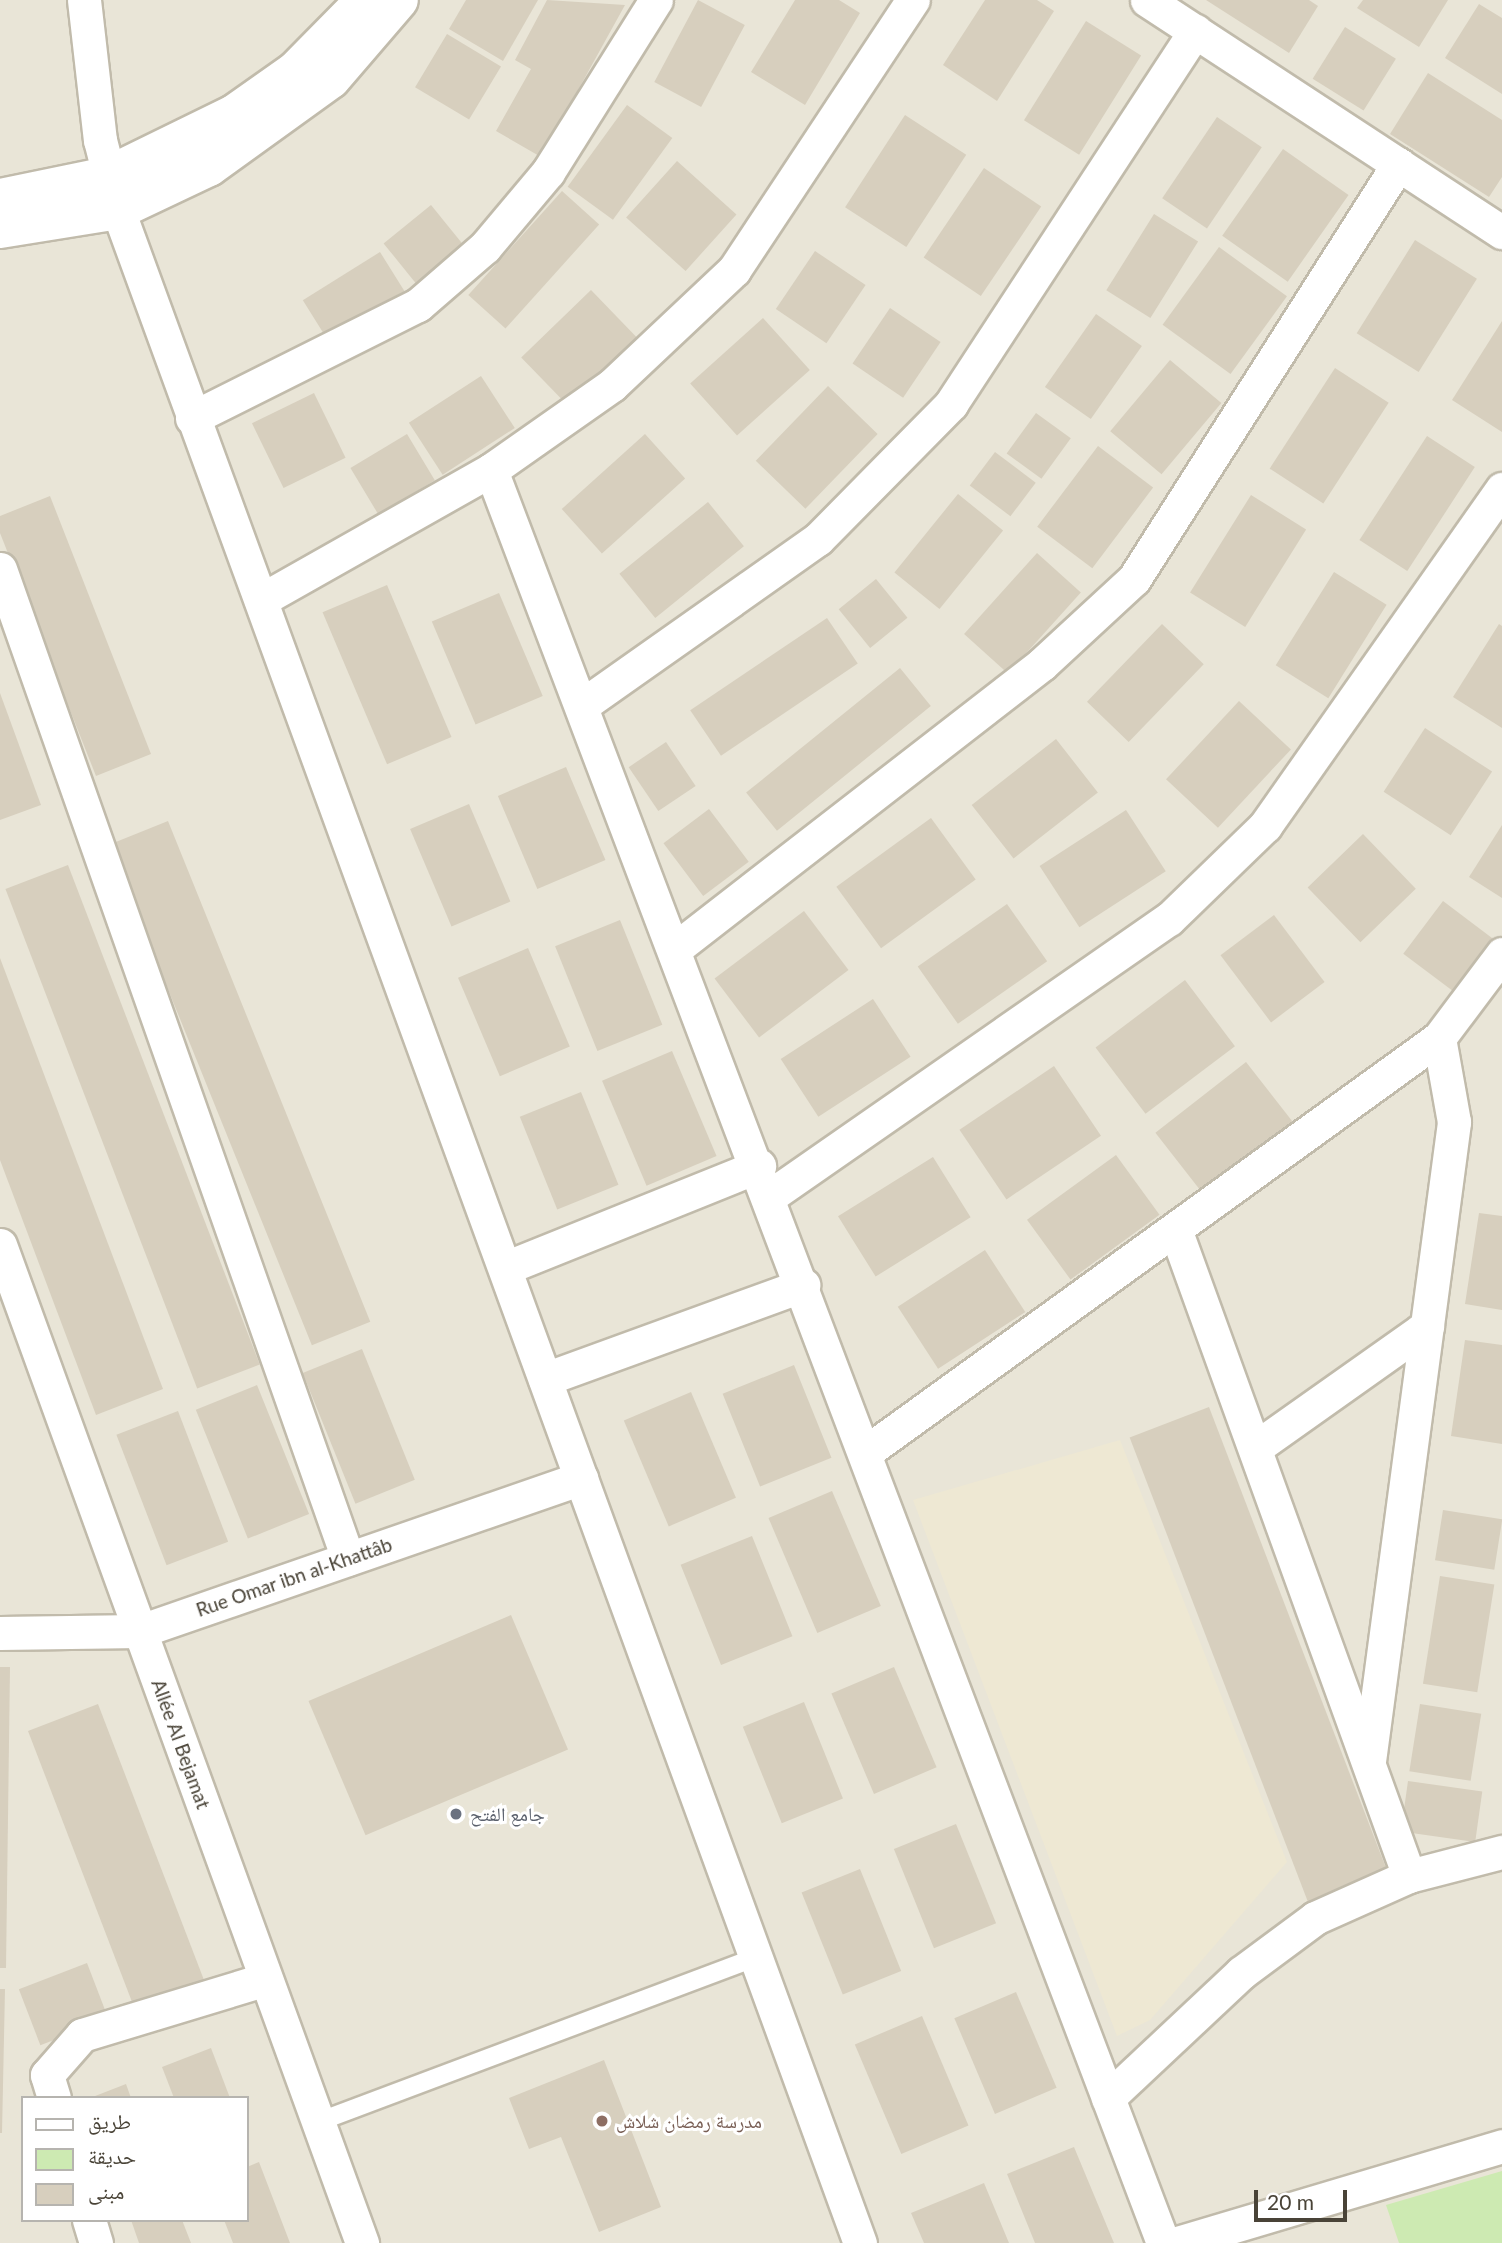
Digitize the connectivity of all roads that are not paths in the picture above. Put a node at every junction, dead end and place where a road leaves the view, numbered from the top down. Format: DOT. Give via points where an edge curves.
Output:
graph roads {
  1 [pos="84,0"];
  2 [pos="365,0"];
  3 [pos="399,0"];
  4 [pos="656,0"];
  5 [pos="914,0"];
  6 [pos="1147,0"];
  7 [pos="1195,31"];
  8 [pos="1398,164"];
  9 [pos="112,193"];
  10 [pos="0,198"];
  11 [pos="0,229"];
  12 [pos="1502,232"];
  13 [pos="192,418"];
  14 [pos="491,470"];
  15 [pos="1502,489"];
  16 [pos="0,569"];
  17 [pos="261,600"];
  18 [pos="584,704"];
  19 [pos="676,947"];
  20 [pos="1502,954"];
  21 [pos="1439,1038"];
  22 [pos="764,1181"];
  23 [pos="1175,1229"];
  24 [pos="0,1245"];
  25 [pos="505,1268"];
  26 [pos="803,1286"];
  27 [pos="1427,1326"];
  28 [pos="545,1379"];
  29 [pos="1255,1448"];
  30 [pos="866,1452"];
  31 [pos="581,1478"];
  32 [pos="348,1559"];
  33 [pos="140,1631"];
  34 [pos="0,1633"];
  35 [pos="1369,1760"];
  36 [pos="1502,1852"];
  37 [pos="1409,1876"];
  38 [pos="756,1957"];
  39 [pos="266,1979"];
  40 [pos="53,2096"];
  41 [pos="1108,2098"];
  42 [pos="318,2122"];
  43 [pos="1502,2146"];
  44 [pos="90,2222"];
  45 [pos="96,2243"];
  46 [pos="362,2243"];
  47 [pos="860,2243"];
  48 [pos="1163,2243"];
  49 [pos="1177,2243"];
  1 -- 9 [label="street"];
  2 -- 9 [label="street" via="323,47 265,94"];
  3 -- 9 [label="street" via="360,49 299,106 209,167"];
  4 -- 13 [label="street" via="548,172 485,247 418,305"];
  5 -- 14 [label="street" via="734,270 612,385"];
  6 -- 7 [label="street"];
  7 -- 8 [label="street"];
  7 -- 18 [label="street" via="951,404 818,539"];
  8 -- 12 [label="street"];
  8 -- 19 [label="street" via="1134,579 1042,664"];
  9 -- 10 [label="street"];
  9 -- 11 [label="street"];
  9 -- 13 [label="street"];
  13 -- 17 [label="street"];
  14 -- 17 [label="street"];
  14 -- 18 [label="street"];
  15 -- 22 [label="street" via="1265,827 1169,919"];
  16 -- 32 [label="street"];
  17 -- 25 [label="street"];
  18 -- 19 [label="street"];
  19 -- 22 [label="street"];
  20 -- 21 [label="street"];
  21 -- 23 [label="street"];
  21 -- 27 [label="street" via="1454,1122"];
  22 -- 25 [label="street"];
  22 -- 26 [label="street"];
  23 -- 29 [label="street"];
  23 -- 30 [label="street"];
  24 -- 33 [label="street, Allée Al Bejamat"];
  25 -- 28 [label="street"];
  26 -- 28 [label="street"];
  26 -- 30 [label="street"];
  27 -- 29 [label="street"];
  27 -- 35 [label="street"];
  28 -- 31 [label="street"];
  29 -- 35 [label="street"];
  30 -- 41 [label="street"];
  31 -- 32 [label="street, Rue Omar ibn al-Khattâb"];
  31 -- 38 [label="street"];
  32 -- 33 [label="street, Rue Omar ibn al-Khattâb"];
  33 -- 34 [label="street, Rue Omar ibn al-Khattâb"];
  33 -- 39 [label="street, Allée Al Bejamat"];
  35 -- 37 [label="street"];
  36 -- 37 [label="street"];
  37 -- 41 [label="street" via="1293,1933 1241,1973"];
  38 -- 42 [label="lane"];
  38 -- 47 [label="street"];
  39 -- 40 [label="street" via="82,2035 47,2075"];
  39 -- 42 [label="street, Allée Al Bejamat"];
  41 -- 48 [label="street"];
  42 -- 46 [label="street, Allée Al Bejamat"];
  43 -- 49 [label="street"];
  44 -- 45 [label="street"];
}
